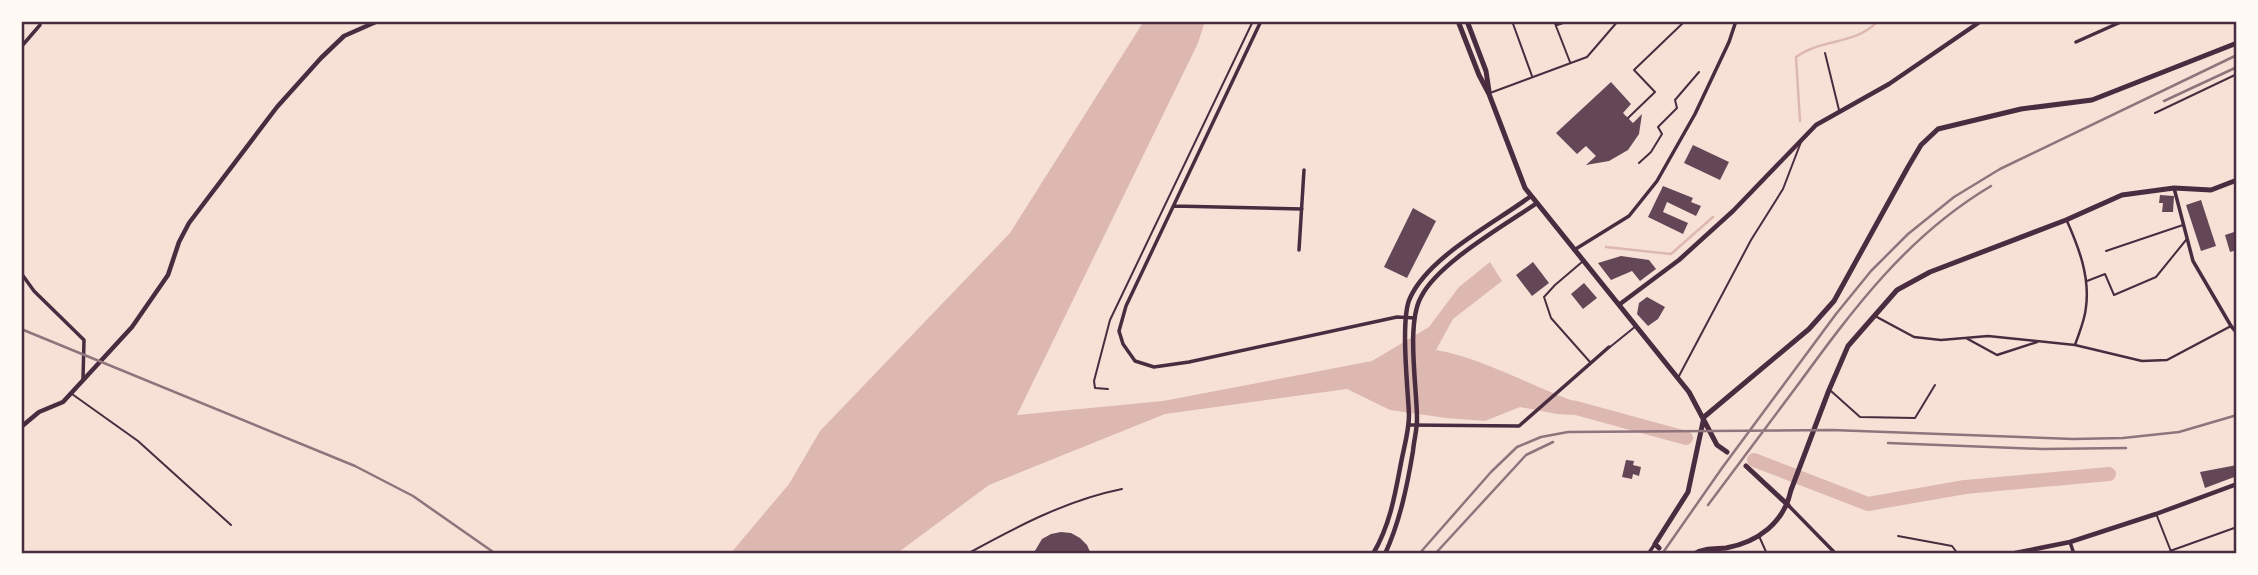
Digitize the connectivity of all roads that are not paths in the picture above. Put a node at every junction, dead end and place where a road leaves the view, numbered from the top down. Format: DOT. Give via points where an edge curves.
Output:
graph roads {
  1 [pos="40,21"];
  2 [pos="378,21"];
  3 [pos="1261,21"];
  4 [pos="1458,21"];
  5 [pos="1467,21"];
  6 [pos="1512,21"];
  7 [pos="1554,21"];
  8 [pos="1570,21"];
  9 [pos="1618,21"];
  10 [pos="1736,21"];
  11 [pos="1981,21"];
  12 [pos="2123,21"];
  13 [pos="1556,26"];
  14 [pos="2076,42"];
  15 [pos="2237,43"];
  16 [pos="21,47"];
  17 [pos="1825,53"];
  18 [pos="1570,64"];
  19 [pos="2237,74"];
  20 [pos="1532,77"];
  21 [pos="1489,94"];
  22 [pos="1840,112"];
  23 [pos="2155,113"];
  24 [pos="1802,141"];
  25 [pos="1304,170"];
  26 [pos="2237,180"];
  27 [pos="2174,188"];
  28 [pos="1531,196"];
  29 [pos="1537,203"];
  30 [pos="1174,206"];
  31 [pos="1302,209"];
  32 [pos="2066,220"];
  33 [pos="2184,225"];
  34 [pos="2187,239"];
  35 [pos="1299,250"];
  36 [pos="1573,250"];
  37 [pos="2106,251"];
  38 [pos="1583,261"];
  39 [pos="21,274"];
  40 [pos="2086,281"];
  41 [pos="1620,304"];
  42 [pos="1875,316"];
  43 [pos="1406,317"];
  44 [pos="1415,318"];
  45 [pos="1637,326"];
  46 [pos="2231,326"];
  47 [pos="2237,333"];
  48 [pos="1966,338"];
  49 [pos="2039,342"];
  50 [pos="2075,345"];
  51 [pos="1609,347"];
  52 [pos="1590,362"];
  53 [pos="1679,378"];
  54 [pos="83,380"];
  55 [pos="1935,385"];
  56 [pos="1829,390"];
  57 [pos="71,393"];
  58 [pos="1704,417"];
  59 [pos="1409,425"];
  60 [pos="1417,425"];
  61 [pos="21,428"];
  62 [pos="1727,452"];
  63 [pos="1746,466"];
  64 [pos="2237,484"];
  65 [pos="1788,505"];
  66 [pos="2156,514"];
  67 [pos="231,525"];
  68 [pos="2237,527"];
  69 [pos="1759,536"];
  70 [pos="1898,536"];
  71 [pos="2070,542"];
  72 [pos="1657,546"];
  73 [pos="2171,552"];
  74 [pos="1373,554"];
  75 [pos="1385,554"];
  76 [pos="1648,554"];
  77 [pos="1694,554"];
  78 [pos="1768,554"];
  79 [pos="1836,554"];
  80 [pos="1958,554"];
  81 [pos="2010,554"];
  82 [pos="2074,554"];
  1 -- 16 [label="street"];
  2 -- 54 [label="street" via="336,42 277,107 189,223 168,275 132,327"];
  3 -- 30 [label="street"];
  4 -- 21 [label="main road"];
  5 -- 21 [label="main road" via="1486,71"];
  6 -- 20 [label="lane"];
  7 -- 13 [label="lane"];
  8 -- 13 [label="lane"];
  9 -- 18 [label="lane" via="1587,57"];
  10 -- 36 [label="street" via="1695,114 1657,181 1629,216"];
  11 -- 22 [label="street"];
  12 -- 14 [label="street"];
  13 -- 18 [label="lane"];
  15 -- 58 [label="main road" via="2092,100 1986,116 1929,136 1834,301 1809,329"];
  17 -- 22 [label="lane"];
  18 -- 20 [label="lane"];
  19 -- 23 [label="lane"];
  20 -- 21 [label="lane"];
  21 -- 28 [label="main road"];
  22 -- 24 [label="street" via="1816,125"];
  24 -- 41 [label="street" via="1679,260"];
  24 -- 53 [label="lane" via="1783,189"];
  25 -- 31 [label="street"];
  26 -- 27 [label="main road" via="2211,190"];
  27 -- 32 [label="main road" via="2122,195"];
  27 -- 33 [label="street"];
  28 -- 29 [label="main road"];
  28 -- 43 [label="street" via="1447,255 1408,300"];
  29 -- 36 [label="main road"];
  29 -- 44 [label="street" via="1454,261 1421,294"];
  30 -- 31 [label="street"];
  30 -- 43 [label="street" via="1126,306 1119,331 1136,361 1154,367 1189,362"];
  31 -- 35 [label="street"];
  32 -- 40 [label="street"];
  32 -- 42 [label="main road" via="1924,274 1897,290"];
  33 -- 34 [label="street"];
  33 -- 37 [label="lane"];
  34 -- 40 [label="lane" via="2155,277 2114,295 2105,274"];
  34 -- 46 [label="street" via="2193,261"];
  36 -- 38 [label="main road"];
  38 -- 41 [label="main road"];
  38 -- 52 [label="lane" via="1544,297 1551,318"];
  39 -- 54 [label="street" via="83,340"];
  40 -- 50 [label="street" via="2086,307"];
  41 -- 45 [label="main road"];
  42 -- 48 [label="street" via="1914,337"];
  42 -- 56 [label="main road" via="1848,346"];
  43 -- 44 [label="street"];
  43 -- 59 [label="street"];
  44 -- 60 [label="street"];
  45 -- 51 [label="lane"];
  45 -- 53 [label="main road"];
  46 -- 47 [label="street"];
  46 -- 50 [label="street" via="2168,360 2142,361"];
  48 -- 49 [label="street"];
  48 -- 49 [label="street" via="1997,355"];
  49 -- 50 [label="street"];
  51 -- 52 [label="street"];
  52 -- 60 [label="street" via="1519,426"];
  53 -- 58 [label="main road"];
  54 -- 57 [label="street"];
  55 -- 56 [label="lane" via="1915,418 1860,417"];
  56 -- 65 [label="main road"];
  57 -- 61 [label="street"];
  57 -- 67 [label="lane" via="138,441"];
  58 -- 62 [label="main road" via="1717,445"];
  58 -- 72 [label="main road" via="1688,492"];
  59 -- 60 [label="street"];
  59 -- 74 [label="street" via="1391,511"];
  60 -- 75 [label="street" via="1403,503"];
  63 -- 65 [label="main road"];
  64 -- 66 [label="street"];
  65 -- 69 [label="main road" via="1770,530"];
  65 -- 79 [label="street"];
  66 -- 71 [label="street"];
  66 -- 73 [label="lane"];
  68 -- 73 [label="lane"];
  69 -- 77 [label="main road"];
  69 -- 78 [label="lane"];
  70 -- 80 [label="lane" via="1952,546"];
  71 -- 81 [label="street"];
  71 -- 82 [label="street"];
  72 -- 76 [label="street"];
}
